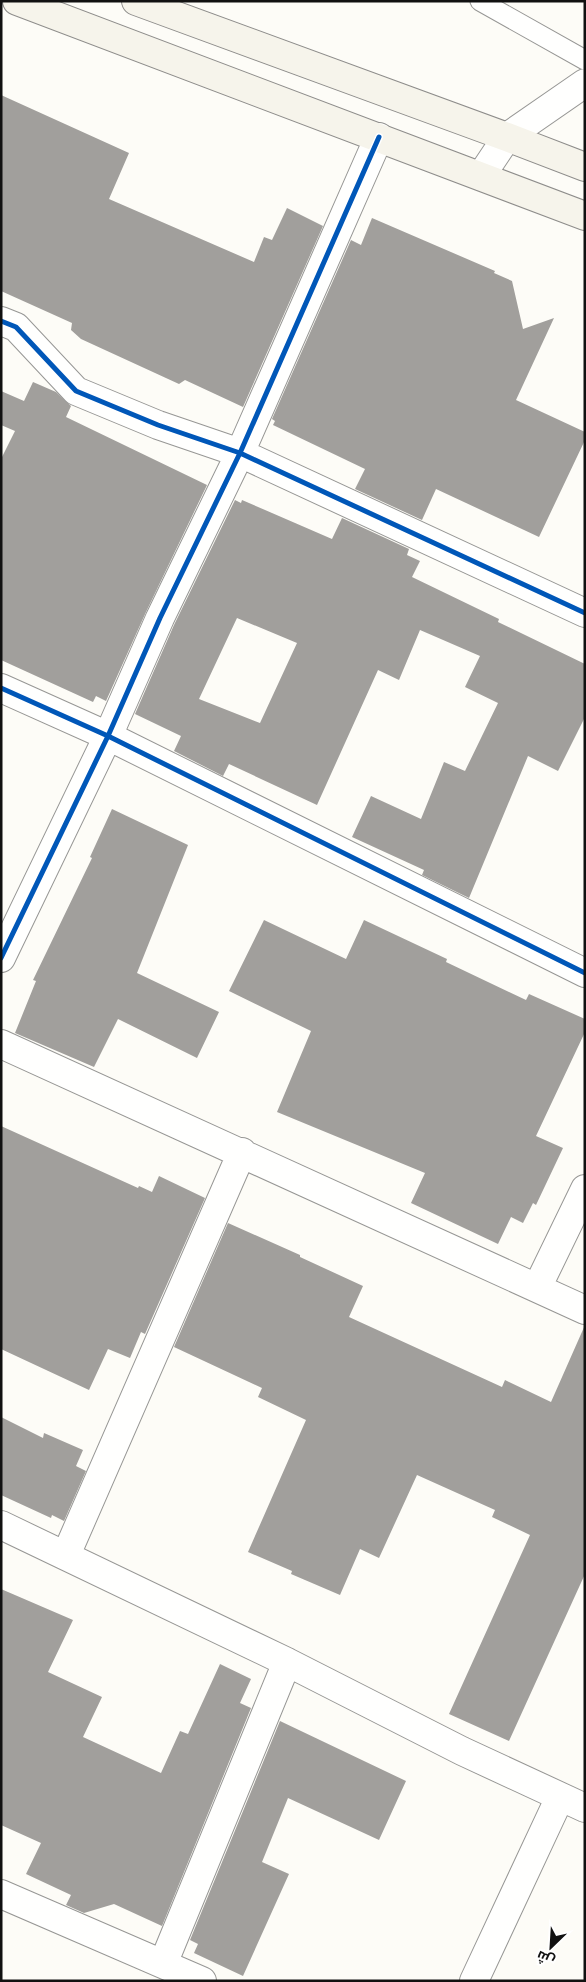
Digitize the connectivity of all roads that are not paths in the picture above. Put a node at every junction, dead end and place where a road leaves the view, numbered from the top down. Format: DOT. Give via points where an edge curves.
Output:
graph roads {
  1 [pos="17,1"];
  2 [pos="480,1"];
  3 [pos="138,2"];
  4 [pos="585,60"];
  5 [pos="585,83"];
  6 [pos="379,137"];
  7 [pos="507,137"];
  8 [pos="585,167"];
  9 [pos="481,176"];
  10 [pos="585,216"];
  11 [pos="1,321"];
  12 [pos="240,453"];
  13 [pos="585,613"];
  14 [pos="1,688"];
  15 [pos="108,736"];
  16 [pos="1,958"];
  17 [pos="585,973"];
  18 [pos="1,1044"];
  19 [pos="242,1152"];
  20 [pos="585,1189"];
  21 [pos="537,1288"];
  22 [pos="585,1310"];
  23 [pos="1,1526"];
  24 [pos="66,1555"];
  25 [pos="287,1662"];
  26 [pos="560,1797"];
  27 [pos="585,1808"];
  28 [pos="1,1894"];
  29 [pos="163,1964"];
  30 [pos="202,1981"];
  31 [pos="474,1981"];
  1 -- 6 [label="main road"];
  2 -- 4 [label="lane"];
  3 -- 7 [label="main road"];
  5 -- 7 [label="street"];
  6 -- 9 [label="main road"];
  6 -- 12 [label="street"];
  7 -- 8 [label="main road"];
  7 -- 9 [label="street"];
  9 -- 10 [label="main road"];
  11 -- 12 [label="street" via="16,327 76,391 158,425"];
  12 -- 13 [label="street"];
  12 -- 15 [label="street" via="160,618"];
  14 -- 15 [label="street"];
  15 -- 16 [label="street"];
  15 -- 17 [label="street"];
  18 -- 19 [label="street"];
  19 -- 21 [label="street"];
  19 -- 24 [label="street"];
  20 -- 21 [label="street"];
  21 -- 22 [label="street"];
  23 -- 24 [label="street"];
  24 -- 25 [label="street"];
  25 -- 26 [label="street"];
  25 -- 29 [label="street"];
  26 -- 27 [label="street"];
  26 -- 31 [label="street"];
  28 -- 29 [label="street"];
  29 -- 30 [label="street"];
}
